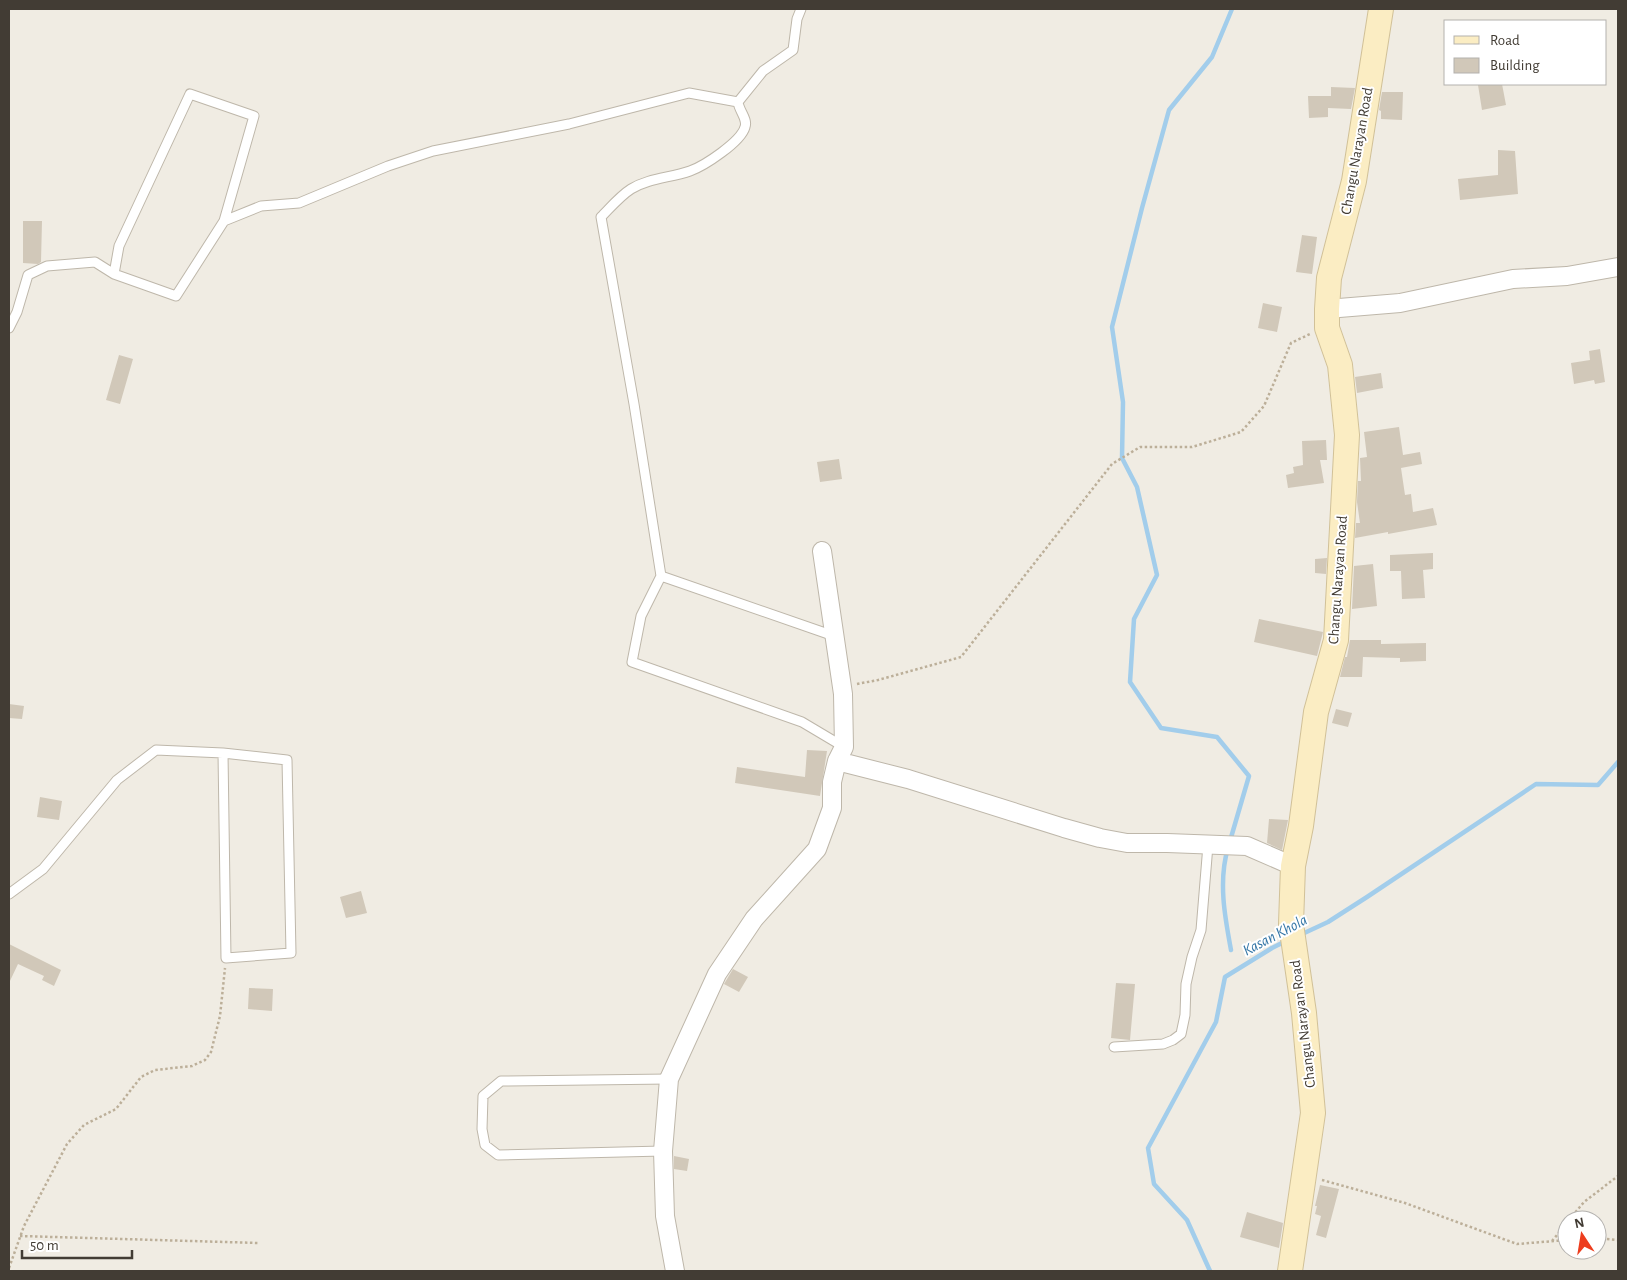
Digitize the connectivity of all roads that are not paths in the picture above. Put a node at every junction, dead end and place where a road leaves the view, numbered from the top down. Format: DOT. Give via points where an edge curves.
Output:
graph roads {
  1 [pos="801,9"];
  2 [pos="1381,9"];
  3 [pos="738,102"];
  4 [pos="224,221"];
  5 [pos="1618,267"];
  6 [pos="114,274"];
  7 [pos="1327,318"];
  8 [pos="9,328"];
  9 [pos="822,551"];
  10 [pos="661,576"];
  11 [pos="834,636"];
  12 [pos="223,753"];
  13 [pos="840,754"];
  14 [pos="1208,846"];
  15 [pos="1293,866"];
  16 [pos="9,894"];
  17 [pos="1114,1048"];
  18 [pos="669,1079"];
  19 [pos="663,1151"];
  20 [pos="675,1271"];
  21 [pos="1290,1271"];
  1 -- 3 [label="lane" via="793,50 763,71"];
  2 -- 7 [label="main road, Changu Narayan Road" via="1354,181 1329,278"];
  3 -- 4 [label="lane" via="689,93 569,124 433,151 299,203 261,206"];
  3 -- 10 [label="lane" via="746,122 745,129 732,144 690,171 645,182 630,190 601,218"];
  4 -- 6 [label="lane" via="176,296"];
  4 -- 6 [label="lane" via="254,116 190,94 119,246"];
  5 -- 7 [label="street" via="1568,276 1513,279"];
  6 -- 8 [label="lane" via="95,262 47,266 28,275"];
  7 -- 15 [label="main road, Changu Narayan Road" via="1340,365 1347,435 1336,640 1316,712"];
  9 -- 11 [label="street"];
  10 -- 11 [label="lane"];
  10 -- 13 [label="lane" via="641,616 632,662 802,722"];
  11 -- 13 [label="street" via="842,687"];
  12 -- 12 [label="lane" via="287,760 291,953 226,958"];
  12 -- 16 [label="lane" via="156,750 117,780 43,869"];
  13 -- 14 [label="street" via="1100,838 1127,843"];
  13 -- 18 [label="street" via="832,782 832,808 817,849 754,919 717,974"];
  14 -- 15 [label="street" via="1247,846"];
  14 -- 17 [label="lane" via="1201,930 1188,975 1181,1034 1163,1044"];
  15 -- 21 [label="main road, Changu Narayan Road" via="1291,924 1304,1013 1313,1112"];
  18 -- 19 [label="street"];
  18 -- 19 [label="lane" via="501,1081 484,1096 482,1129 486,1145 498,1155"];
  19 -- 20 [label="street" via="665,1216"];
}
